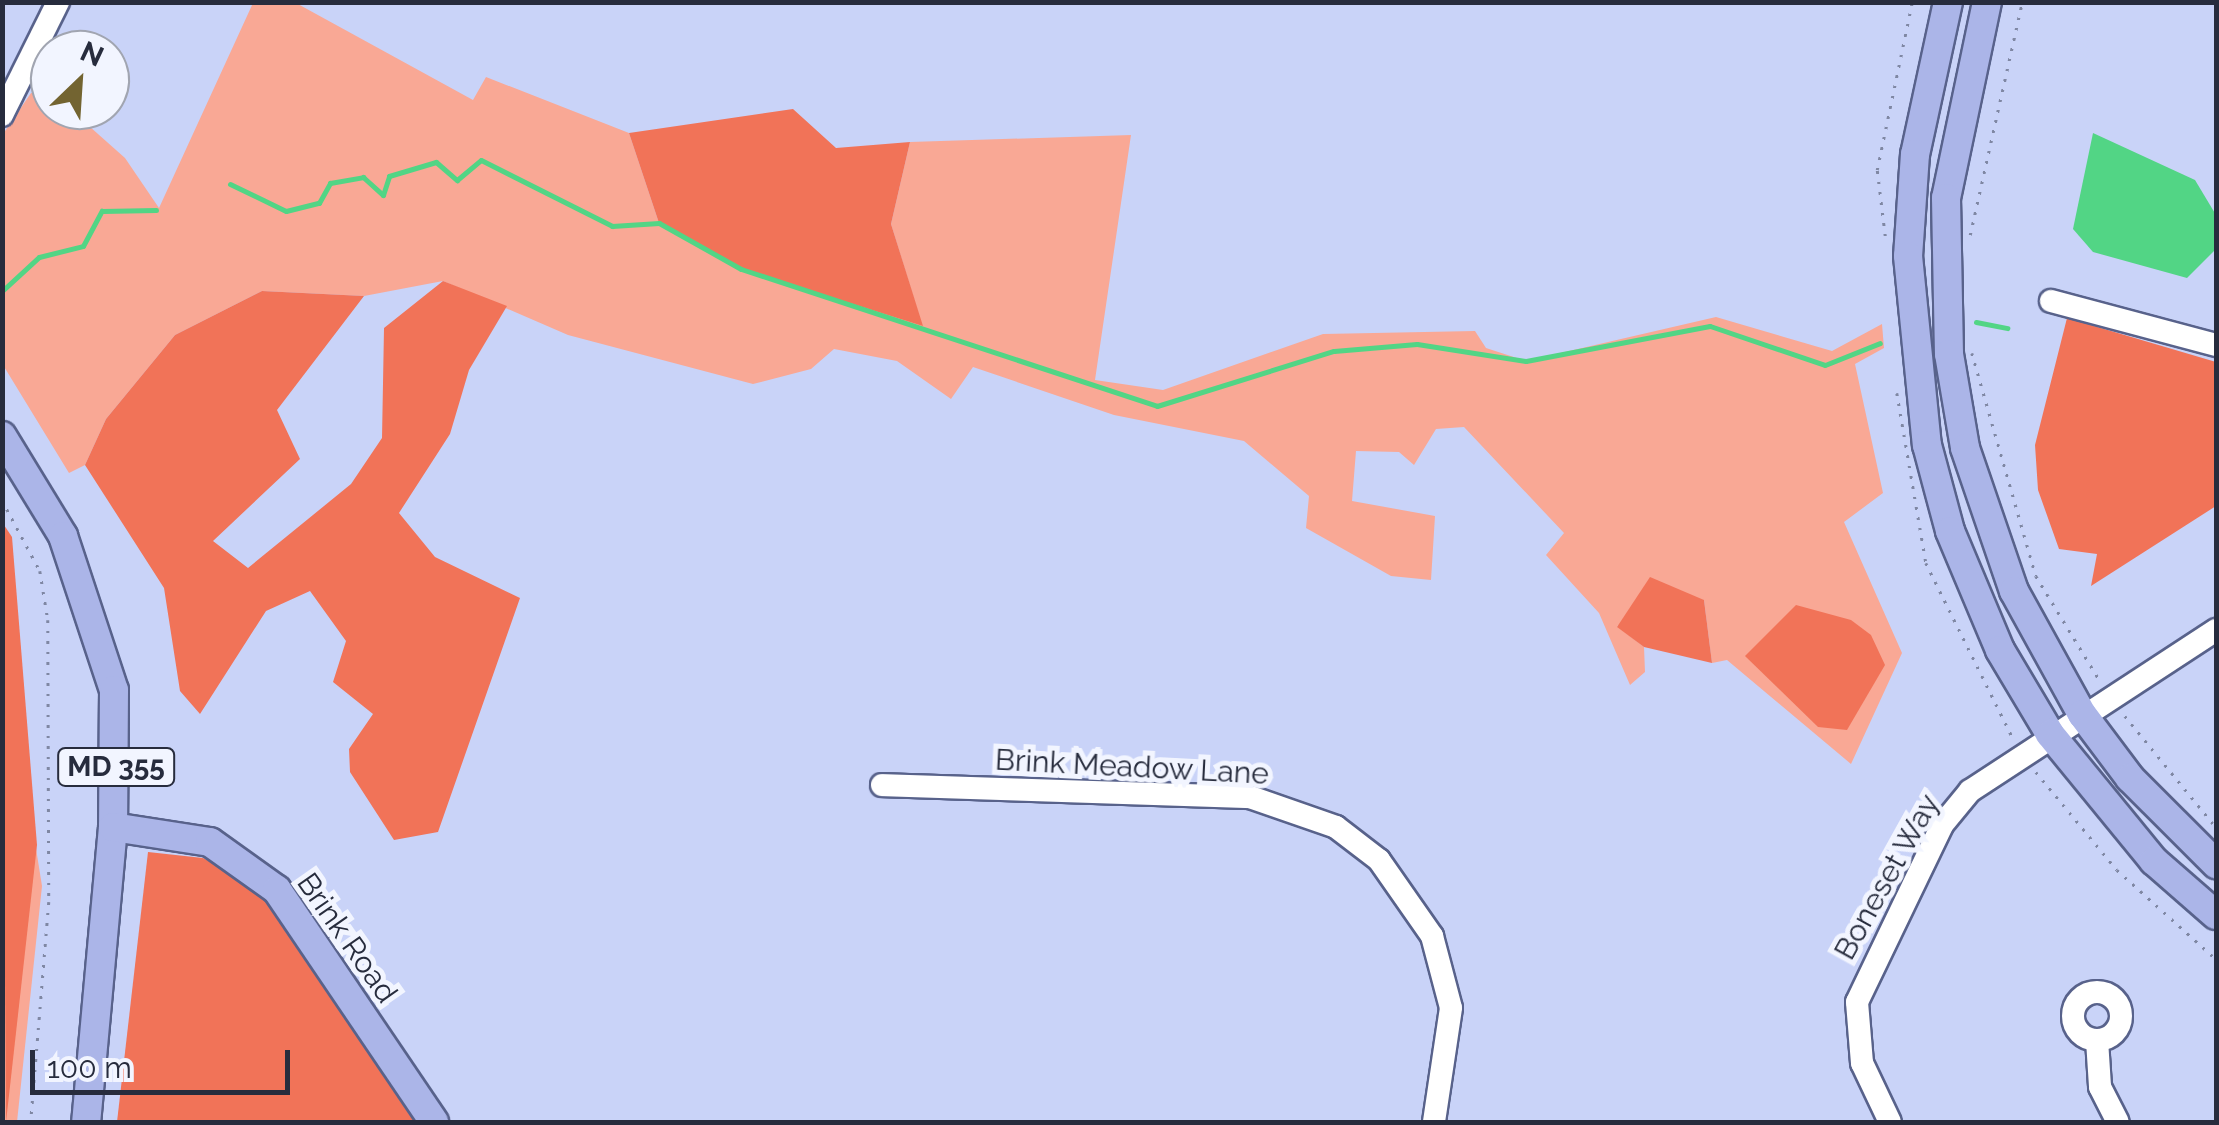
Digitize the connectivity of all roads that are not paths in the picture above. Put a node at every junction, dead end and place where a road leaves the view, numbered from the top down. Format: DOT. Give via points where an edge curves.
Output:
graph roads {
  1 [pos="58,2"];
  2 [pos="1948,2"];
  3 [pos="1987,2"];
  4 [pos="2,115"];
  5 [pos="2050,301"];
  6 [pos="2216,345"];
  7 [pos="2,436"];
  8 [pos="2216,630"];
  9 [pos="2082,714"];
  10 [pos="2050,734"];
  11 [pos="882,785"];
  12 [pos="113,827"];
  13 [pos="2216,864"];
  14 [pos="2216,915"];
  15 [pos="2097,1040"];
  16 [pos="86,1122"];
  17 [pos="434,1122"];
  18 [pos="1434,1122"];
  19 [pos="1890,1122"];
  20 [pos="2118,1122"];
  1 -- 4 [label="street"];
  2 -- 10 [label="main road" via="1914,154 1913,351 1962,564"];
  3 -- 9 [label="main road" via="1946,198 1949,354 1987,522"];
  5 -- 6 [label="street"];
  7 -- 12 [label="main road, MD 355" via="95,610 114,690"];
  8 -- 9 [label="street, Boneset Way"];
  9 -- 10 [label="street, Boneset Way"];
  9 -- 13 [label="main road" via="2130,778"];
  10 -- 14 [label="main road" via="2154,861"];
  10 -- 19 [label="street, Boneset Way" via="1970,790 1942,825 1865,976 1854,1032"];
  11 -- 18 [label="street, Brink Meadow Lane" via="1250,797 1336,827 1379,860 1432,936 1451,1008"];
  12 -- 16 [label="main road, MD 355"];
  12 -- 17 [label="main road, Brink Road" via="210,842 277,890"];
  15 -- 20 [label="street" via="2100,1087"];
}
